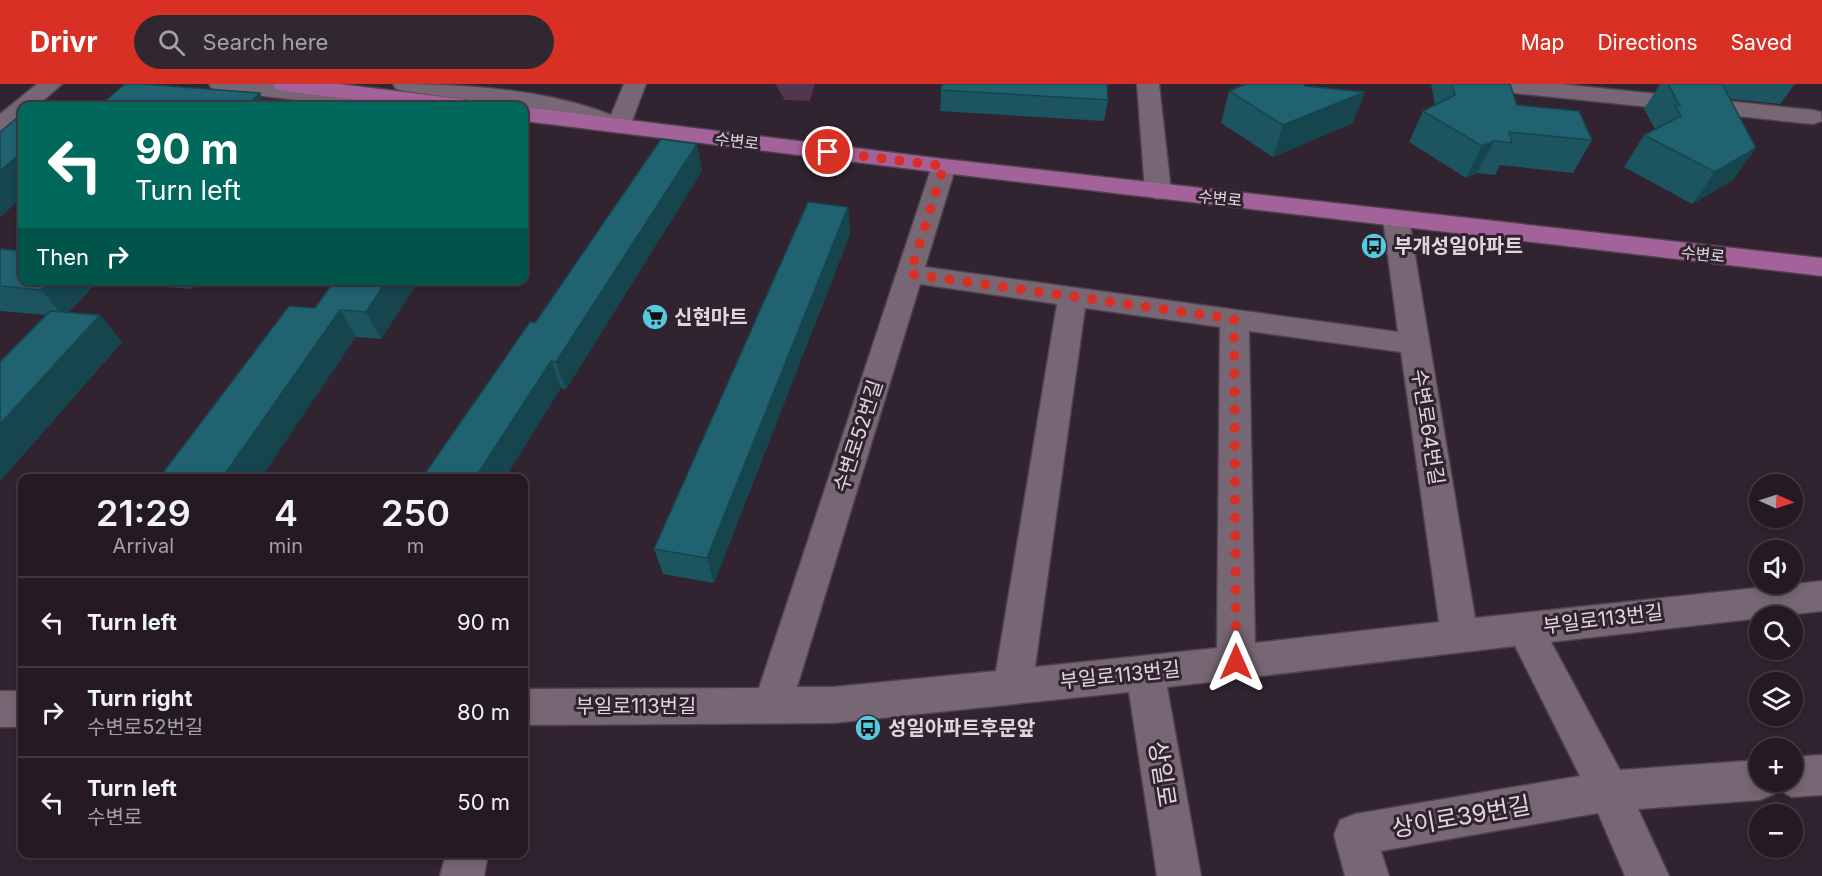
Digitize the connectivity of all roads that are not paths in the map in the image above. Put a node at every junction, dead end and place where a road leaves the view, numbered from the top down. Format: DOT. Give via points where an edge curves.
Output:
graph roads {
  1 [pos="51,84"];
  2 [pos="220,84"];
  3 [pos="284,84"];
  4 [pos="404,84"];
  5 [pos="635,84"];
  6 [pos="1148,84"];
  7 [pos="1494,84"];
  8 [pos="1793,92"];
  9 [pos="29,102"];
  10 [pos="366,102"];
  11 [pos="429,102"];
  12 [pos="18,111"];
  13 [pos="528,115"];
  14 [pos="528,122"];
  15 [pos="1817,122"];
  16 [pos="0,126"];
  17 [pos="618,126"];
  18 [pos="944,166"];
  19 [pos="1158,191"];
  20 [pos="1396,219"];
  21 [pos="1822,267"];
  22 [pos="910,274"];
  23 [pos="1072,297"];
  24 [pos="1234,319"];
  25 [pos="1415,344"];
  26 [pos="1822,596"];
  27 [pos="1525,629"];
  28 [pos="1459,636"];
  29 [pos="1236,662"];
  30 [pos="1145,673"];
  31 [pos="1012,686"];
  32 [pos="772,706"];
  33 [pos="528,707"];
  34 [pos="0,709"];
  35 [pos="18,709"];
  36 [pos="1822,775"];
  37 [pos="1803,776"];
  38 [pos="1749,781"];
  39 [pos="1609,791"];
  40 [pos="466,858"];
  41 [pos="462,876"];
  42 [pos="1179,876"];
  43 [pos="1367,876"];
  44 [pos="1647,876"];
  1 -- 9 [label="street"];
  2 -- 10 [label="street"];
  3 -- 11 [label="main road"];
  4 -- 17 [label="street, 수변로" via="574,108"];
  5 -- 17 [label="street"];
  6 -- 19 [label="street"];
  7 -- 15 [label="street"];
  8 -- 15 [label="street"];
  12 -- 16 [label="street"];
  13 -- 17 [label="main road, 수변로"];
  14 -- 17 [label="street, 수변로" via="588,130"];
  17 -- 18 [label="main road, 수변로"];
  18 -- 19 [label="main road, 수변로"];
  18 -- 22 [label="street, 수변로52번길"];
  19 -- 20 [label="main road, 수변로"];
  20 -- 21 [label="main road, 수변로"];
  20 -- 25 [label="street, 수변로64번길"];
  22 -- 23 [label="street"];
  22 -- 32 [label="street, 수변로52번길"];
  23 -- 24 [label="street"];
  23 -- 31 [label="street"];
  24 -- 25 [label="street"];
  24 -- 29 [label="street"];
  25 -- 28 [label="street, 수변로64번길"];
  26 -- 27 [label="street, 부일로113번길"];
  27 -- 28 [label="street, 부일로113번길"];
  27 -- 39 [label="street"];
  28 -- 29 [label="street, 부일로113번길"];
  29 -- 30 [label="street, 부일로113번길"];
  30 -- 31 [label="street, 부일로113번길"];
  30 -- 42 [label="street, 상일로"];
  31 -- 32 [label="street, 부일로113번길" via="833,705"];
  32 -- 33 [label="street, 부일로113번길"];
  34 -- 35 [label="street"];
  36 -- 37 [label="street"];
  38 -- 39 [label="street, 상이로39번길"];
  39 -- 43 [label="street, 상이로39번길" via="1355,835"];
  39 -- 44 [label="street"];
  40 -- 41 [label="street"];
}
